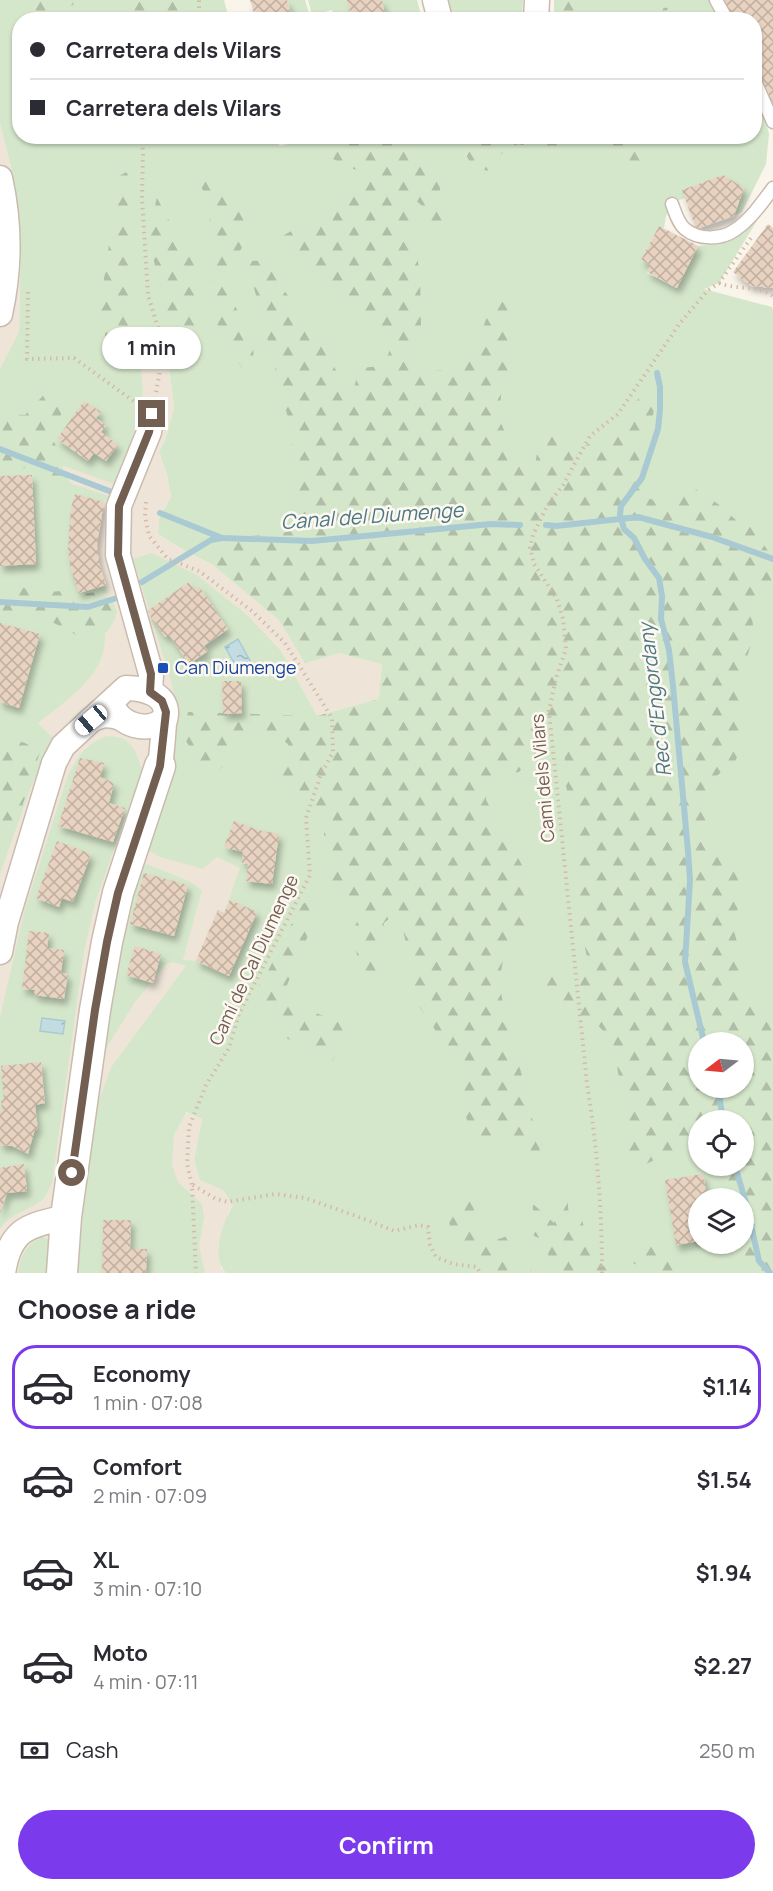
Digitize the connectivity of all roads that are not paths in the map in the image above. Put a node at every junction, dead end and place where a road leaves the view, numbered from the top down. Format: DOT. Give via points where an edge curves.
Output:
graph roads {
  1 [pos="762,97"];
  2 [pos="773,122"];
  3 [pos="0,178"];
  4 [pos="773,188"];
  5 [pos="672,204"];
  6 [pos="0,314"];
  7 [pos="152,414"];
  8 [pos="150,692"];
  9 [pos="136,715"];
  10 [pos="160,766"];
  11 [pos="0,952"];
  12 [pos="66,1217"];
  13 [pos="3,1273"];
  14 [pos="62,1273"];
  1 -- 2 [label="lane"];
  3 -- 6 [label="street" via="7,218 6,284"];
  4 -- 5 [label="lane" via="743,224 722,236 697,236 685,228"];
  7 -- 8 [label="street" via="118,555 151,674"];
  8 -- 9 [label="street" via="126,688"];
  8 -- 9 [label="street" via="165,707 166,716"];
  9 -- 10 [label="street"];
  9 -- 11 [label="street" via="91,720 63,746 54,762"];
  10 -- 12 [label="street" via="118,893 107,942"];
  12 -- 13 [label="street" via="23,1230 5,1257"];
  12 -- 14 [label="street"];
}
